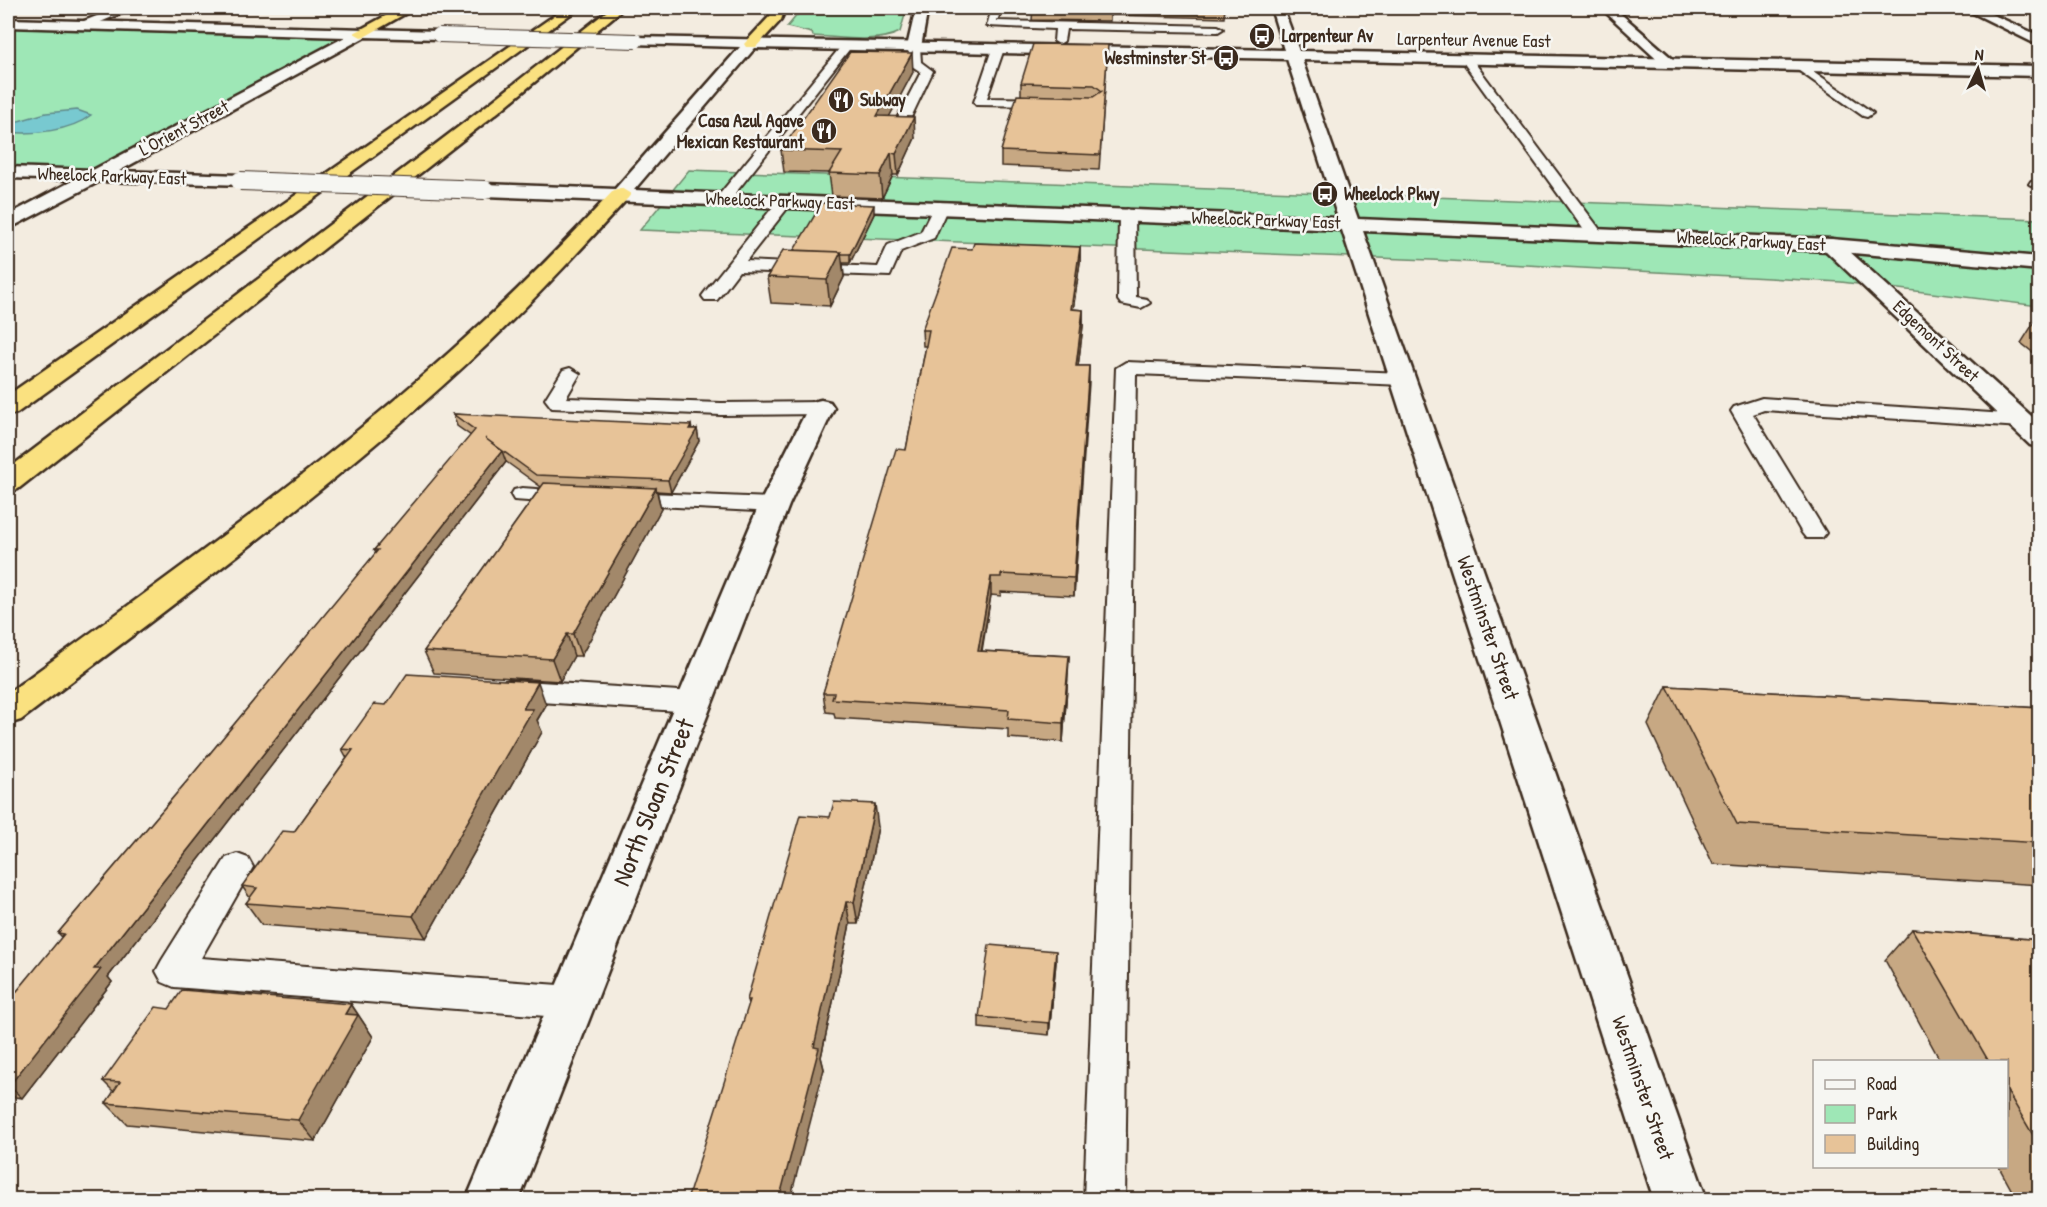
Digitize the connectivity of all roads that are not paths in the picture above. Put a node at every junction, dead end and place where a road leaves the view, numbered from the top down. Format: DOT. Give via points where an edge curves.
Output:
graph roads {
  1 [pos="128,8"];
  2 [pos="409,8"];
  3 [pos="573,8"];
  4 [pos="618,8"];
  5 [pos="779,8"];
  6 [pos="922,8"];
  7 [pos="998,8"];
  8 [pos="1276,8"];
  9 [pos="1607,8"];
  10 [pos="1969,8"];
  11 [pos="8,23"];
  12 [pos="81,25"];
  13 [pos="1061,26"];
  14 [pos="1218,29"];
  15 [pos="361,33"];
  16 [pos="2040,42"];
  17 [pos="751,44"];
  18 [pos="847,46"];
  19 [pos="914,47"];
  20 [pos="998,49"];
  21 [pos="1058,51"];
  22 [pos="1292,57"];
  23 [pos="1467,60"];
  24 [pos="1670,64"];
  25 [pos="1799,66"];
  26 [pos="2040,71"];
  27 [pos="1059,104"];
  28 [pos="1867,113"];
  29 [pos="898,130"];
  30 [pos="8,172"];
  31 [pos="95,176"];
  32 [pos="621,194"];
  33 [pos="724,198"];
  34 [pos="785,201"];
  35 [pos="940,207"];
  36 [pos="1127,214"];
  37 [pos="8,223"];
  38 [pos="1349,223"];
  39 [pos="1595,234"];
  40 [pos="1831,245"];
  41 [pos="2040,264"];
  42 [pos="735,266"];
  43 [pos="711,297"];
  44 [pos="1141,303"];
  45 [pos="570,374"];
  46 [pos="1404,379"];
  47 [pos="8,407"];
  48 [pos="821,408"];
  49 [pos="2020,421"];
  50 [pos="2040,439"];
  51 [pos="8,483"];
  52 [pos="522,495"];
  53 [pos="774,505"];
  54 [pos="1814,533"];
  55 [pos="484,689"];
  56 [pos="694,702"];
  57 [pos="8,711"];
  58 [pos="237,867"];
  59 [pos="572,1002"];
  60 [pos="492,1200"];
  61 [pos="1104,1200"];
  62 [pos="1681,1200"];
  1 -- 12 [label="street"];
  2 -- 15 [label="highway"];
  3 -- 47 [label="highway"];
  4 -- 51 [label="highway"];
  5 -- 17 [label="highway" via="776,17"];
  6 -- 19 [label="street"];
  7 -- 13 [label="lane" via="991,24"];
  8 -- 22 [label="street, Westminster Street"];
  9 -- 24 [label="street"];
  10 -- 16 [label="street"];
  11 -- 12 [label="street, Larpenteur Avenue East"];
  12 -- 15 [label="street, Larpenteur Avenue East"];
  13 -- 14 [label="lane"];
  13 -- 21 [label="lane"];
  15 -- 17 [label="street, Larpenteur Avenue East, bridge"];
  15 -- 31 [label="street, L'Orient Street"];
  17 -- 18 [label="street, Larpenteur Avenue East"];
  17 -- 32 [label="street"];
  18 -- 19 [label="street, Larpenteur Avenue East"];
  18 -- 33 [label="lane" via="839,63"];
  19 -- 20 [label="street, Larpenteur Avenue East"];
  19 -- 29 [label="lane" via="909,64 927,71"];
  20 -- 21 [label="street, Larpenteur Avenue East"];
  20 -- 27 [label="lane" via="980,102"];
  21 -- 22 [label="street, Larpenteur Avenue East"];
  22 -- 23 [label="street, Larpenteur Avenue East"];
  22 -- 38 [label="street, Westminster Street"];
  23 -- 24 [label="street, Larpenteur Avenue East"];
  23 -- 39 [label="lane"];
  24 -- 25 [label="street, Larpenteur Avenue East"];
  25 -- 26 [label="street, Larpenteur Avenue East"];
  25 -- 28 [label="lane"];
  30 -- 31 [label="street, Wheelock Parkway East"];
  31 -- 32 [label="street, Wheelock Parkway East, bridge"];
  31 -- 37 [label="street, L'Orient Street"];
  32 -- 33 [label="street, Wheelock Parkway East"];
  32 -- 57 [label="highway" via="496,323 418,391 259,523"];
  33 -- 34 [label="street, Wheelock Parkway East"];
  34 -- 35 [label="street, Wheelock Parkway East"];
  34 -- 42 [label="lane"];
  35 -- 36 [label="street, Wheelock Parkway East"];
  35 -- 42 [label="lane" via="928,235 894,248 884,272"];
  36 -- 38 [label="street, Wheelock Parkway East"];
  36 -- 44 [label="lane" via="1127,300"];
  38 -- 39 [label="street, Wheelock Parkway East"];
  38 -- 46 [label="street, Westminster Street"];
  39 -- 40 [label="street, Wheelock Parkway East"];
  40 -- 41 [label="street, Wheelock Parkway East"];
  40 -- 49 [label="street, Edgemont Street"];
  42 -- 43 [label="lane"];
  45 -- 48 [label="lane" via="555,399 559,404"];
  46 -- 61 [label="lane" via="1126,368"];
  46 -- 62 [label="street, Westminster Street"];
  48 -- 53 [label="street, North Sloan Street"];
  49 -- 50 [label="street, Edgemont Street"];
  49 -- 54 [label="lane" via="1762,404 1741,411"];
  52 -- 53 [label="lane"];
  53 -- 56 [label="street, North Sloan Street"];
  55 -- 56 [label="lane"];
  56 -- 59 [label="street, North Sloan Street"];
  58 -- 59 [label="lane" via="174,971"];
  59 -- 60 [label="street, North Sloan Street"];
}
